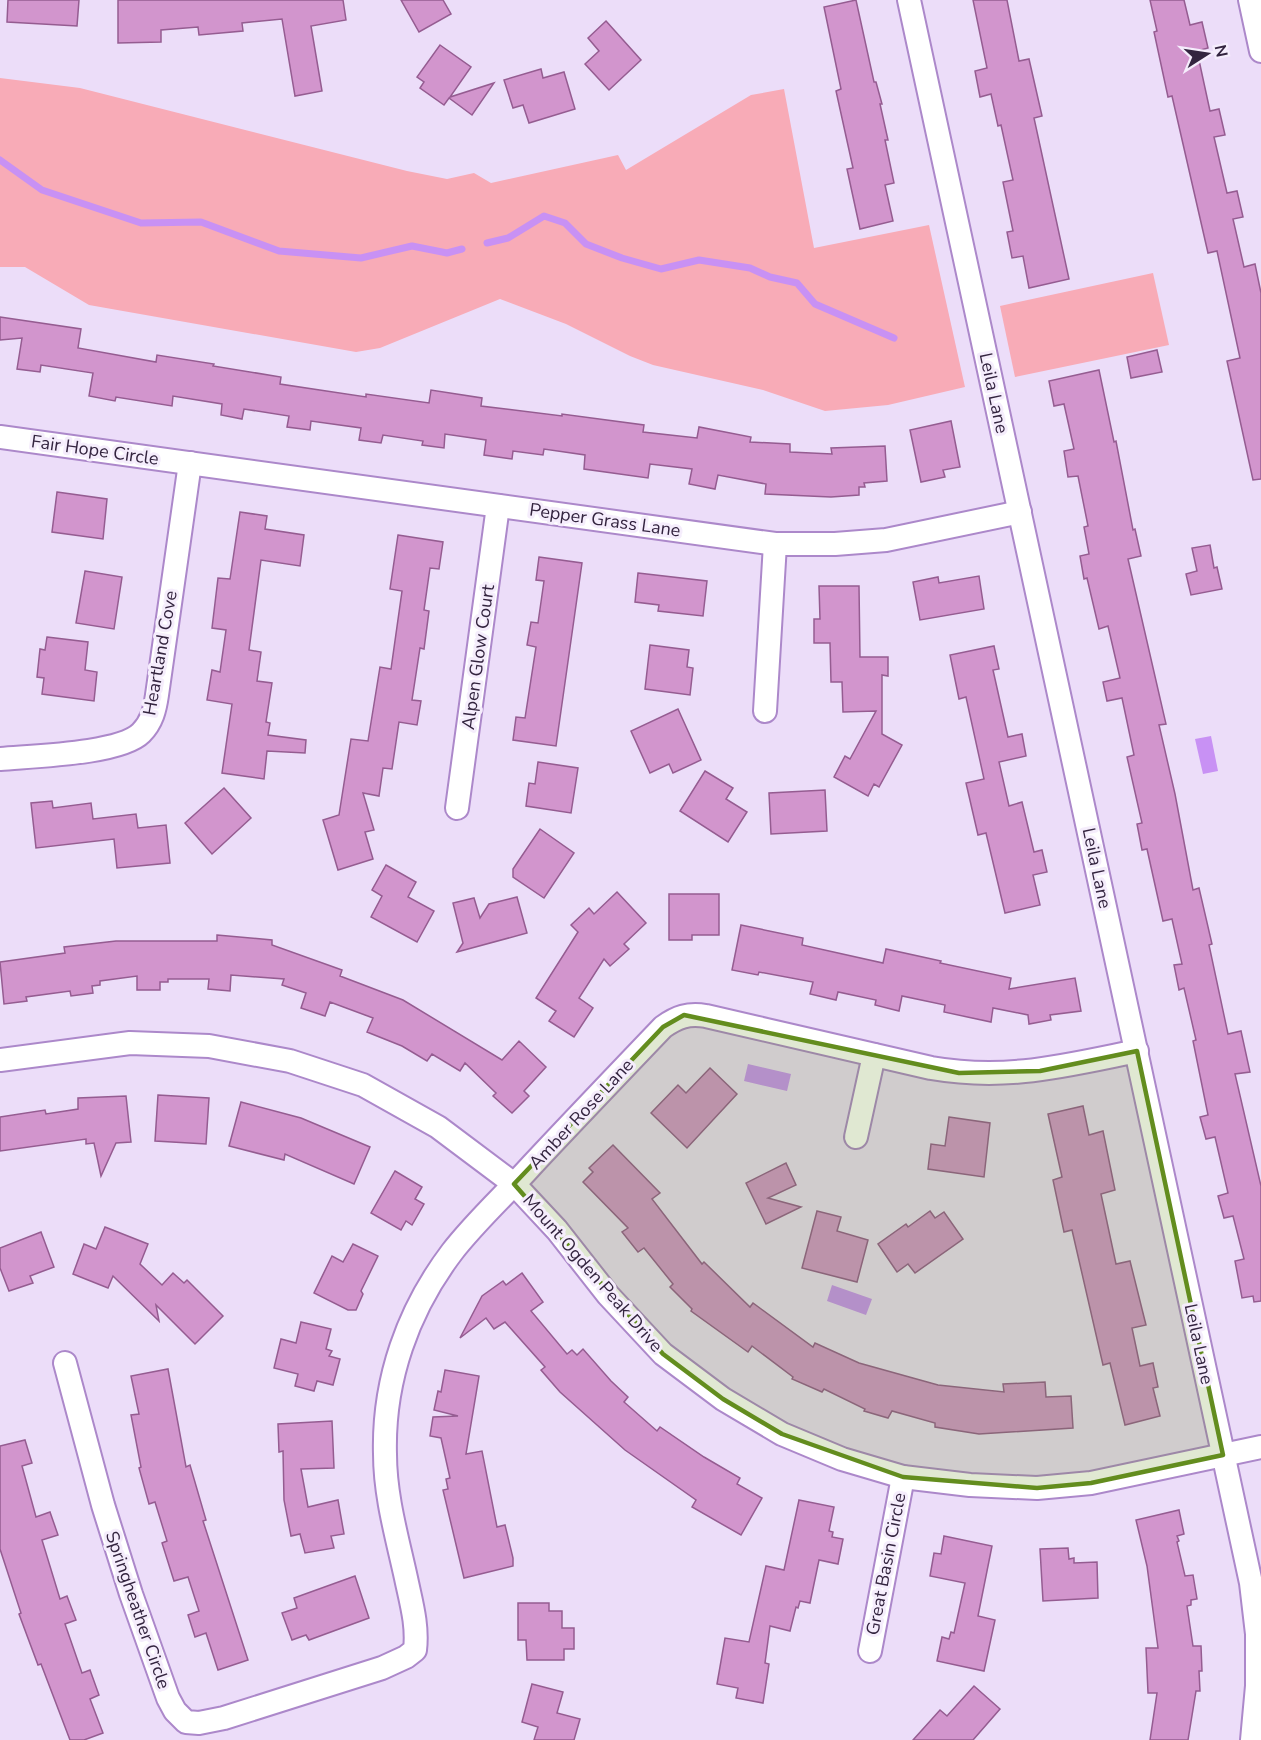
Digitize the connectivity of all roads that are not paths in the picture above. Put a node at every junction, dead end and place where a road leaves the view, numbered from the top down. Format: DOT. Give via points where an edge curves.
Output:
graph roads {
  1 [pos="909,0"];
  2 [pos="1250,0"];
  3 [pos="1261,51"];
  4 [pos="0,437"];
  5 [pos="190,463"];
  6 [pos="498,506"];
  7 [pos="1020,512"];
  8 [pos="775,544"];
  9 [pos="765,711"];
  10 [pos="0,759"];
  11 [pos="458,808"];
  12 [pos="1137,1051"];
  13 [pos="874,1055"];
  14 [pos="0,1060"];
  15 [pos="856,1137"];
  16 [pos="514,1184"];
  17 [pos="65,1363"];
  18 [pos="1261,1447"];
  19 [pos="1223,1455"];
  20 [pos="903,1477"];
  21 [pos="415,1650"];
  22 [pos="870,1651"];
  23 [pos="1252,1740"];
  1 -- 7 [label="street, Leila Lane"];
  2 -- 3 [label="street"];
  4 -- 5 [label="street, Fair Hope Circle"];
  5 -- 6 [label="street, Pepper Grass Lane"];
  5 -- 10 [label="street, Heartland Cove" via="150,722 134,739 115,747"];
  6 -- 8 [label="street, Pepper Grass Lane"];
  6 -- 11 [label="street, Alpen Glow Court"];
  7 -- 8 [label="street, Pepper Grass Lane" via="886,540"];
  7 -- 12 [label="street, Leila Lane"];
  8 -- 9 [label="street"];
  12 -- 13 [label="street, Amber Rose Lane" via="1040,1071 1003,1074 959,1073"];
  12 -- 19 [label="street, Leila Lane"];
  13 -- 15 [label="street"];
  13 -- 16 [label="street, Amber Rose Lane" via="706,1016 684,1015 663,1027"];
  14 -- 16 [label="street, Mount Ogden Peak Drive" via="130,1043 209,1046 290,1061 363,1085 438,1127"];
  16 -- 20 [label="street, Mount Ogden Peak Drive" via="663,1354 723,1400 782,1434 842,1459"];
  16 -- 21 [label="street, Amber Rose Lane" via="453,1250 425,1292 395,1366 385,1422 386,1478 416,1625"];
  17 -- 21 [label="street, Springheather Circle" via="135,1605 168,1698 186,1722 224,1718 382,1668"];
  18 -- 19 [label="street, Mount Ogden Peak Drive"];
  19 -- 20 [label="street, Mount Ogden Peak Drive" via="1091,1483 1037,1488"];
  19 -- 23 [label="street, Leila Lane" via="1251,1583 1257,1634"];
  20 -- 22 [label="street, Great Basin Circle"];
}
